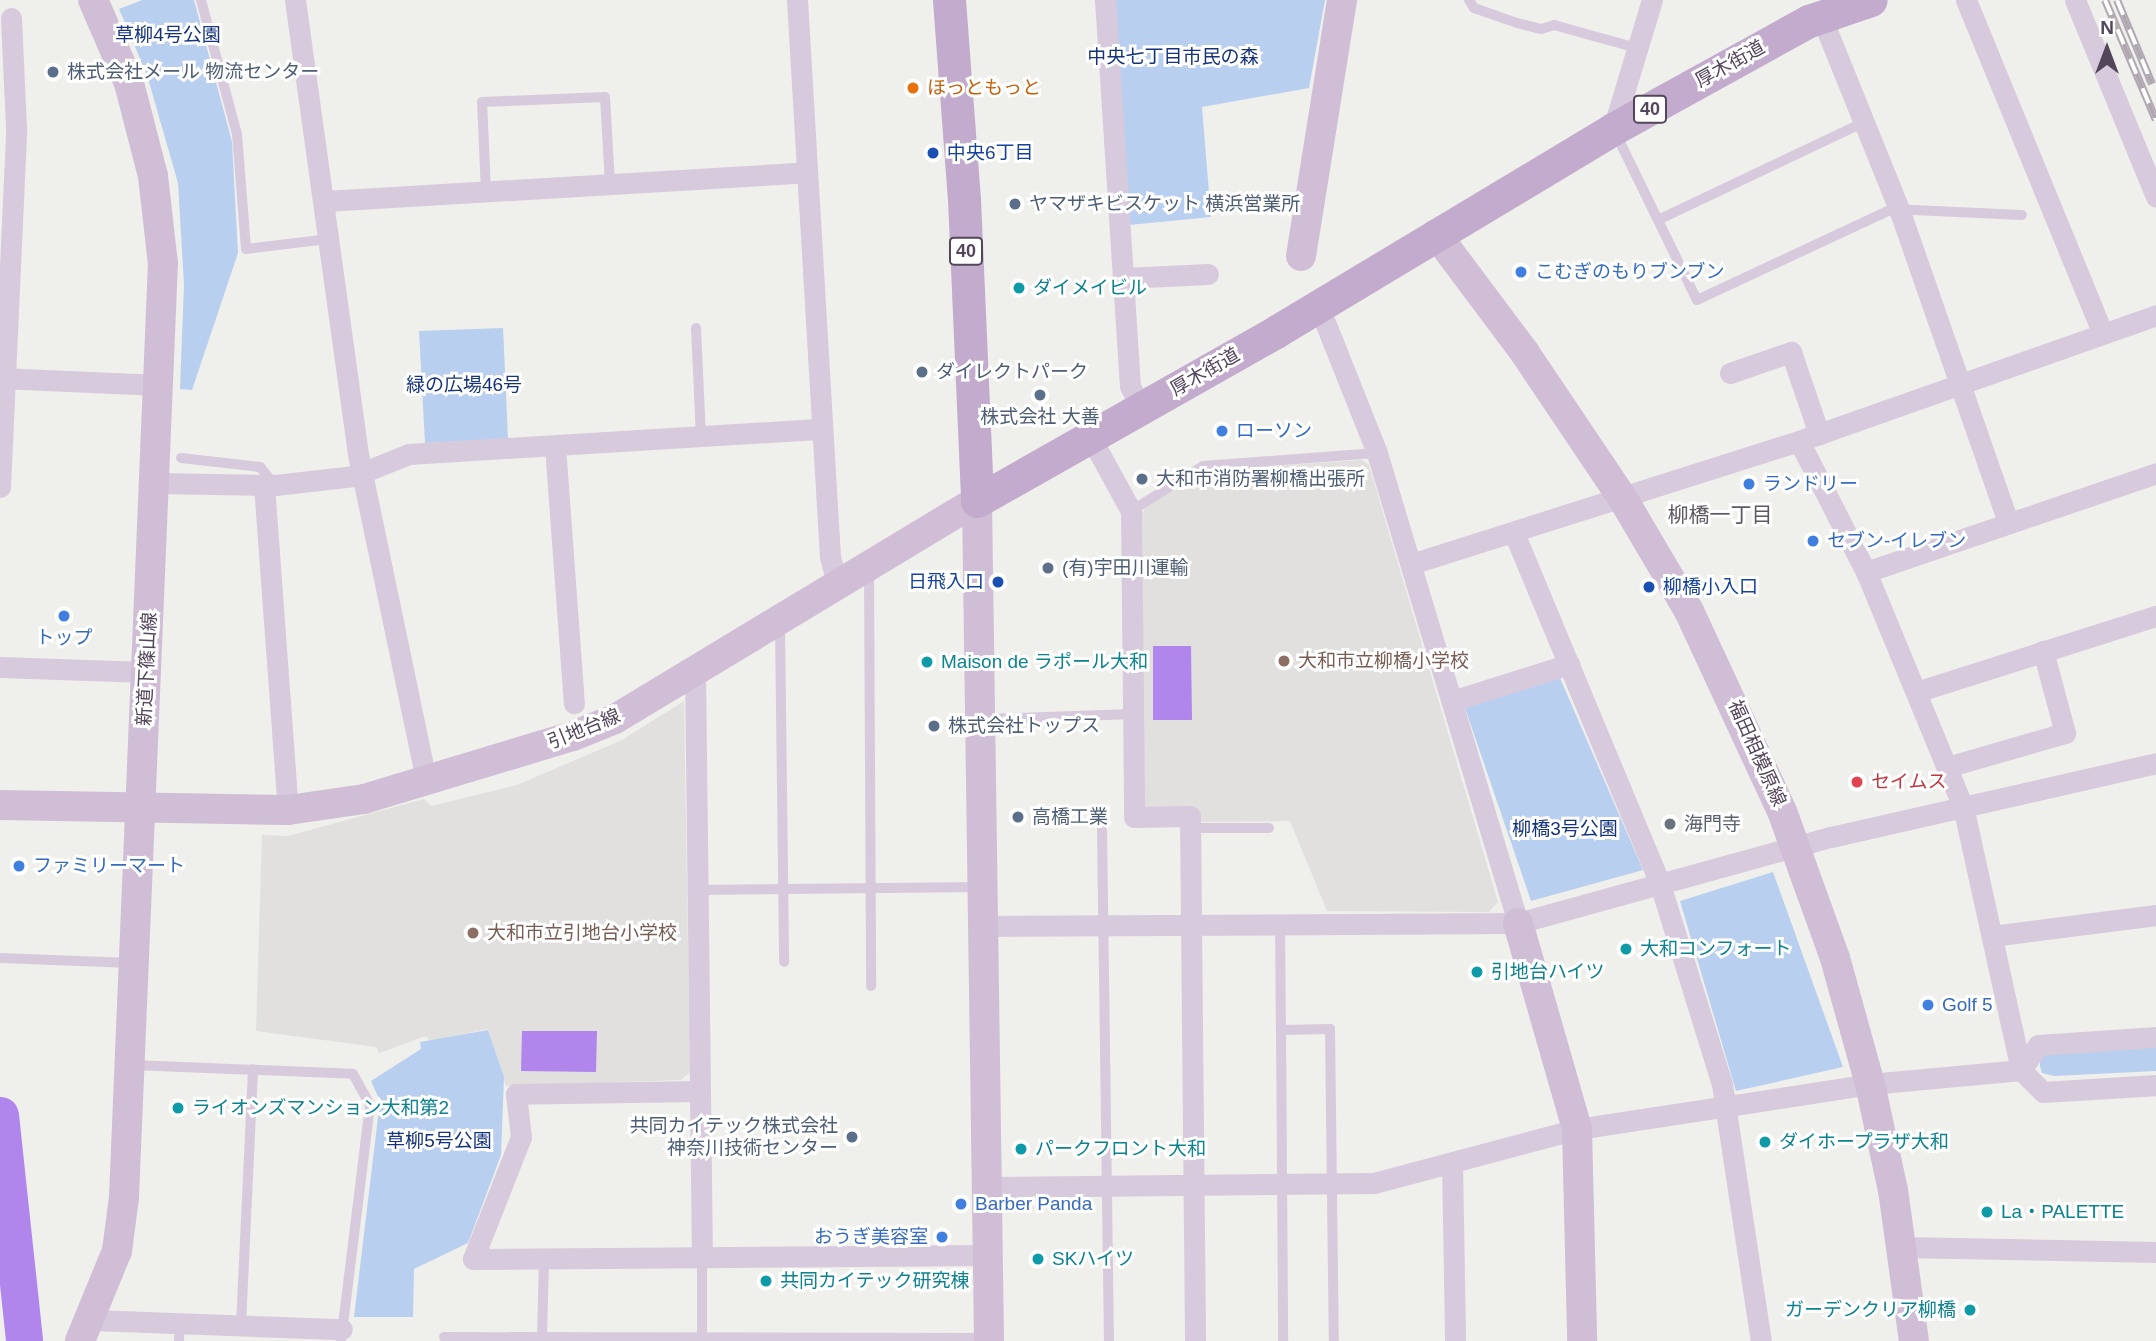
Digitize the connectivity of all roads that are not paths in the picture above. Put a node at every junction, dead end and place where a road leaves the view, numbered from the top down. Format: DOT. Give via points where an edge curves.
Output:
graph roads {
  1 [pos="94,0"];
  2 [pos="201,0"];
  3 [pos="295,0"];
  4 [pos="797,0"];
  5 [pos="949,0"];
  6 [pos="1105,0"];
  7 [pos="1342,0"];
  8 [pos="1469,0"];
  9 [pos="1651,0"];
  10 [pos="1871,0"];
  11 [pos="1966,0"];
  12 [pos="2075,0"];
  13 [pos="12,16"];
  14 [pos="1821,16"];
  15 [pos="1637,48"];
  16 [pos="1864,122"];
  17 [pos="1613,129"];
  18 [pos="807,172"];
  19 [pos="610,184"];
  20 [pos="486,192"];
  21 [pos="2156,197"];
  22 [pos="325,201"];
  23 [pos="1899,209"];
  24 [pos="2022,215"];
  25 [pos="1658,220"];
  26 [pos="1436,234"];
  27 [pos="329,239"];
  28 [pos="1301,256"];
  29 [pos="1208,274"];
  30 [pos="1123,278"];
  31 [pos="1319,307"];
  32 [pos="2156,315"];
  33 [pos="696,328"];
  34 [pos="2102,332"];
  35 [pos="1730,373"];
  36 [pos="2,379"];
  37 [pos="1961,383"];
  38 [pos="159,385"];
  39 [pos="1141,409"];
  40 [pos="822,429"];
  41 [pos="701,437"];
  42 [pos="1809,437"];
  43 [pos="1091,438"];
  44 [pos="555,446"];
  45 [pos="1377,453"];
  46 [pos="181,458"];
  47 [pos="362,471"];
  48 [pos="2156,473"];
  49 [pos="155,483"];
  50 [pos="269,485"];
  51 [pos="0,487"];
  52 [pos="1623,499"];
  53 [pos="977,501"];
  54 [pos="1131,511"];
  55 [pos="2008,522"];
  56 [pos="1514,533"];
  57 [pos="1411,564"];
  58 [pos="869,566"];
  59 [pos="1866,572"];
  60 [pos="837,584"];
  61 [pos="2156,616"];
  62 [pos="780,619"];
  63 [pos="2043,652"];
  64 [pos="1569,664"];
  65 [pos="0,667"];
  66 [pos="695,671"];
  67 [pos="146,672"];
  68 [pos="1916,692"];
  69 [pos="1452,701"];
  70 [pos="574,703"];
  71 [pos="1136,714"];
  72 [pos="981,720"];
  73 [pos="2156,763"];
  74 [pos="1947,767"];
  75 [pos="426,781"];
  76 [pos="0,805"];
  77 [pos="1963,807"];
  78 [pos="142,810"];
  79 [pos="288,810"];
  80 [pos="1102,828"];
  81 [pos="1190,828"];
  82 [pos="1269,828"];
  83 [pos="1797,847"];
  84 [pos="1660,884"];
  85 [pos="983,887"];
  86 [pos="783,888"];
  87 [pos="871,888"];
  88 [pos="697,890"];
  89 [pos="2156,915"];
  90 [pos="1518,923"];
  91 [pos="1280,924"];
  92 [pos="1103,925"];
  93 [pos="1191,925"];
  94 [pos="984,926"];
  95 [pos="1992,936"];
  96 [pos="0,958"];
  97 [pos="784,962"];
  98 [pos="134,963"];
  99 [pos="871,986"];
  100 [pos="1281,1030"];
  101 [pos="2156,1037"];
  102 [pos="129,1065"];
  103 [pos="253,1069"];
  104 [pos="2021,1070"];
  105 [pos="1870,1084"];
  106 [pos="2156,1085"];
  107 [pos="699,1091"];
  108 [pos="1727,1105"];
  109 [pos="1577,1129"];
  110 [pos="1452,1163"];
  111 [pos="1282,1184"];
  112 [pos="1332,1184"];
  113 [pos="1193,1185"];
  114 [pos="1106,1186"];
  115 [pos="987,1187"];
  116 [pos="1901,1247"];
  117 [pos="2156,1252"];
  118 [pos="986,1255"];
  119 [pos="702,1257"];
  120 [pos="544,1258"];
  121 [pos="241,1325"];
  122 [pos="86,1331"];
  123 [pos="180,1332"];
  124 [pos="341,1335"];
  125 [pos="443,1337"];
  126 [pos="542,1337"];
  127 [pos="499,1339"];
  128 [pos="702,1339"];
  129 [pos="989,1340"];
  130 [pos="1108,1341"];
  131 [pos="1195,1341"];
  132 [pos="1283,1341"];
  133 [pos="1334,1341"];
  134 [pos="1455,1341"];
  135 [pos="1582,1341"];
  136 [pos="1761,1341"];
  137 [pos="1914,1341"];
  1 -- 38 [label="street, 新道下篠山線" via="129,83 153,176 163,264"];
  2 -- 27 [label="lane" via="237,134 246,249"];
  3 -- 22 [label="street"];
  4 -- 18 [label="street"];
  5 -- 53 [label="main road, 40"];
  6 -- 30 [label="street"];
  7 -- 28 [label="street"];
  8 -- 15 [label="lane" via="1475,8 1517,23 1541,29 1554,25"];
  9 -- 15 [label="street"];
  10 -- 14 [label="main road, 厚木街道 / 40"];
  11 -- 34 [label="street"];
  12 -- 21 [label="street"];
  13 -- 36 [label="street" via="16,128"];
  14 -- 16 [label="street"];
  14 -- 17 [label="main road, 厚木街道 / 40"];
  15 -- 17 [label="street"];
  16 -- 23 [label="street"];
  16 -- 25 [label="lane"];
  17 -- 25 [label="lane"];
  17 -- 26 [label="main road, 厚木街道 / 40"];
  18 -- 19 [label="street"];
  18 -- 40 [label="street"];
  19 -- 20 [label="street"];
  19 -- 20 [label="lane" via="605,97 482,102"];
  20 -- 22 [label="street"];
  22 -- 27 [label="street"];
  23 -- 24 [label="lane"];
  23 -- 25 [label="lane" via="1697,300"];
  23 -- 37 [label="street"];
  26 -- 31 [label="main road, 厚木街道 / 40"];
  26 -- 52 [label="street, 福田相模原線" via="1525,353"];
  27 -- 47 [label="street"];
  29 -- 30 [label="street"];
  30 -- 39 [label="street" via="1130,386"];
  31 -- 39 [label="main road, 厚木街道 / 40"];
  31 -- 45 [label="street"];
  32 -- 34 [label="street"];
  33 -- 41 [label="lane"];
  34 -- 37 [label="street"];
  35 -- 42 [label="street" via="1791,352"];
  36 -- 38 [label="street"];
  36 -- 51 [label="street"];
  37 -- 42 [label="street"];
  37 -- 55 [label="street"];
  38 -- 49 [label="street, 新道下篠山線"];
  39 -- 43 [label="main road, 厚木街道 / 40"];
  40 -- 41 [label="street"];
  40 -- 60 [label="street" via="830,557"];
  41 -- 44 [label="street"];
  42 -- 52 [label="street"];
  42 -- 59 [label="street"];
  43 -- 53 [label="main road, 厚木街道 / 40"];
  43 -- 54 [label="street"];
  44 -- 47 [label="street" via="409,454"];
  44 -- 70 [label="street"];
  45 -- 54 [label="lane" via="1203,466"];
  45 -- 57 [label="street"];
  46 -- 50 [label="lane" via="260,467"];
  47 -- 50 [label="street" via="354,476"];
  47 -- 75 [label="street"];
  48 -- 55 [label="street"];
  49 -- 50 [label="street"];
  49 -- 67 [label="street, 新道下篠山線"];
  50 -- 79 [label="street"];
  52 -- 56 [label="street"];
  52 -- 83 [label="street, 福田相模原線" via="1689,611 1738,709"];
  53 -- 58 [label="street, 引地台線"];
  53 -- 72 [label="street"];
  54 -- 71 [label="street"];
  55 -- 59 [label="street"];
  56 -- 57 [label="street"];
  56 -- 64 [label="street"];
  57 -- 69 [label="street"];
  58 -- 60 [label="street, 引地台線"];
  58 -- 87 [label="lane"];
  59 -- 68 [label="street"];
  60 -- 62 [label="street, 引地台線"];
  61 -- 63 [label="street"];
  62 -- 66 [label="street, 引地台線"];
  62 -- 86 [label="lane"];
  63 -- 68 [label="street"];
  63 -- 74 [label="street" via="2066,733"];
  64 -- 69 [label="street"];
  64 -- 84 [label="street"];
  65 -- 67 [label="street"];
  66 -- 75 [label="street, 引地台線" via="615,719"];
  66 -- 88 [label="street"];
  67 -- 78 [label="street, 新道下篠山線"];
  68 -- 74 [label="street"];
  69 -- 90 [label="street"];
  71 -- 72 [label="lane"];
  71 -- 81 [label="street" via="1134,817 1190,816"];
  72 -- 85 [label="street"];
  73 -- 77 [label="street"];
  74 -- 77 [label="street"];
  75 -- 79 [label="street, 引地台線" via="365,799"];
  76 -- 78 [label="street, 引地台線"];
  77 -- 83 [label="street"];
  77 -- 95 [label="street"];
  78 -- 79 [label="street, 引地台線"];
  78 -- 98 [label="street, 新道下篠山線"];
  80 -- 92 [label="lane"];
  81 -- 82 [label="lane"];
  81 -- 93 [label="street"];
  83 -- 84 [label="street"];
  83 -- 105 [label="street, 福田相模原線" via="1835,958"];
  84 -- 90 [label="street"];
  84 -- 108 [label="street"];
  85 -- 87 [label="lane"];
  85 -- 94 [label="street"];
  86 -- 87 [label="lane"];
  86 -- 88 [label="lane"];
  86 -- 97 [label="lane"];
  87 -- 99 [label="lane"];
  88 -- 107 [label="street"];
  89 -- 95 [label="street"];
  90 -- 91 [label="street"];
  90 -- 109 [label="street"];
  91 -- 93 [label="street"];
  91 -- 100 [label="lane"];
  92 -- 93 [label="street"];
  92 -- 94 [label="street"];
  92 -- 114 [label="lane"];
  93 -- 113 [label="street"];
  94 -- 115 [label="street"];
  95 -- 104 [label="street"];
  96 -- 98 [label="lane"];
  98 -- 102 [label="street, 新道下篠山線"];
  100 -- 111 [label="lane"];
  100 -- 112 [label="lane" via="1330,1029"];
  101 -- 104 [label="street" via="2038,1045"];
  102 -- 103 [label="lane"];
  102 -- 122 [label="street, 新道下篠山線" via="117,1251"];
  103 -- 121 [label="lane"];
  103 -- 124 [label="lane" via="353,1074 370,1105"];
  104 -- 105 [label="street"];
  104 -- 106 [label="street" via="2043,1092"];
  105 -- 108 [label="street"];
  105 -- 116 [label="street, 福田相模原線"];
  107 -- 119 [label="street"];
  107 -- 120 [label="street" via="516,1094 522,1138 473,1259"];
  108 -- 109 [label="street"];
  108 -- 136 [label="street"];
  109 -- 110 [label="street"];
  109 -- 135 [label="street"];
  110 -- 112 [label="street" via="1374,1183"];
  110 -- 134 [label="street"];
  111 -- 112 [label="street"];
  111 -- 113 [label="street"];
  111 -- 132 [label="lane"];
  112 -- 133 [label="lane"];
  113 -- 114 [label="street"];
  113 -- 131 [label="street"];
  114 -- 115 [label="street"];
  114 -- 130 [label="lane"];
  115 -- 118 [label="street"];
  116 -- 117 [label="street"];
  116 -- 137 [label="street, 福田相模原線"];
  118 -- 119 [label="street"];
  118 -- 129 [label="street"];
  119 -- 120 [label="street"];
  119 -- 128 [label="lane"];
  120 -- 126 [label="lane"];
  121 -- 123 [label="street"];
  121 -- 124 [label="street"];
  122 -- 123 [label="street"];
  125 -- 127 [label="lane"];
  126 -- 127 [label="lane"];
  126 -- 128 [label="lane"];
  128 -- 129 [label="lane"];
}
